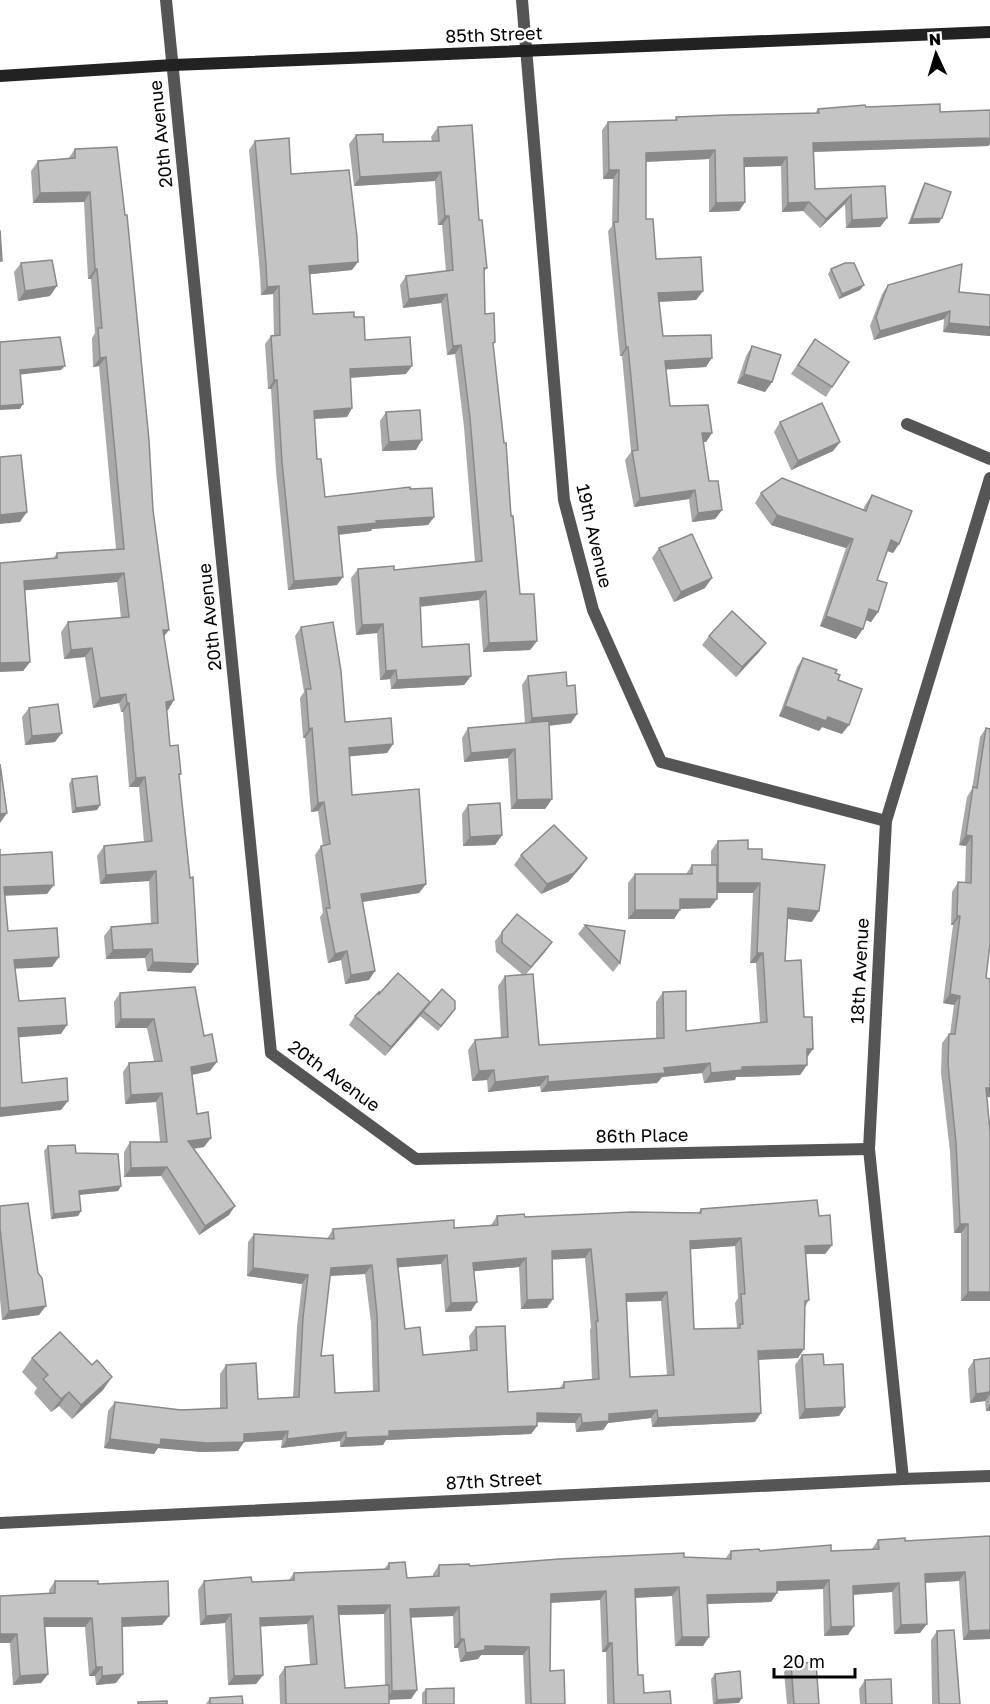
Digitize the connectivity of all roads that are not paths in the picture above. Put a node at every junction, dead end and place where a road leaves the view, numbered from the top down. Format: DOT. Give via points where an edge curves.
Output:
graph roads {
  1 [pos="166,0"];
  2 [pos="522,0"];
  3 [pos="990,32"];
  4 [pos="527,51"];
  5 [pos="173,65"];
  6 [pos="0,76"];
  7 [pos="907,424"];
  8 [pos="990,459"];
  9 [pos="990,478"];
  10 [pos="885,821"];
  11 [pos="869,1149"];
  12 [pos="416,1159"];
  13 [pos="990,1476"];
  14 [pos="903,1479"];
  15 [pos="0,1523"];
  1 -- 5 [label="street, 20th Avenue"];
  2 -- 4 [label="street, 19th Avenue"];
  3 -- 4 [label="street, 85th Street"];
  4 -- 5 [label="street, 85th Street"];
  4 -- 10 [label="street, 19th Avenue" via="564,500 593,610 661,762"];
  5 -- 6 [label="street, 85th Street"];
  5 -- 12 [label="street, 20th Avenue" via="271,1053"];
  7 -- 8 [label="street"];
  9 -- 10 [label="street, 18th Avenue"];
  10 -- 11 [label="street, 18th Avenue"];
  11 -- 12 [label="street, 86th Place"];
  11 -- 14 [label="street, 18th Avenue"];
  13 -- 14 [label="street, 87th Street"];
  14 -- 15 [label="street, 87th Street"];
}
